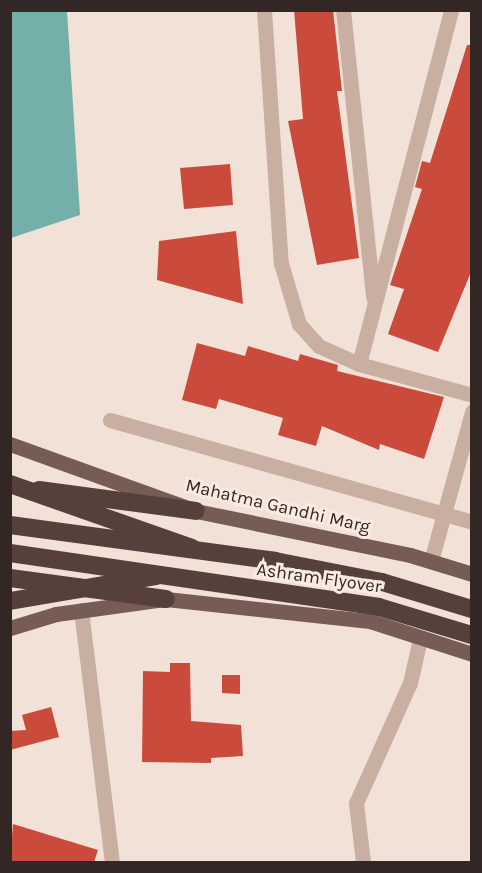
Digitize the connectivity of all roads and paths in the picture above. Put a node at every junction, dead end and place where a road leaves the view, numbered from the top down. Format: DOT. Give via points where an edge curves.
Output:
graph roads {
  1 [pos="264,10"];
  2 [pos="343,10"];
  3 [pos="451,10"];
  4 [pos="374,306"];
  5 [pos="358,364"];
  6 [pos="471,395"];
  7 [pos="471,412"];
  8 [pos="110,420"];
  9 [pos="10,444"];
  10 [pos="10,485"];
  11 [pos="196,511"];
  12 [pos="446,514"];
  13 [pos="471,522"];
  14 [pos="10,525"];
  15 [pos="192,548"];
  16 [pos="10,553"];
  17 [pos="431,561"];
  18 [pos="471,574"];
  19 [pos="157,576"];
  20 [pos="10,578"];
  21 [pos="166,599"];
  22 [pos="10,601"];
  23 [pos="471,609"];
  24 [pos="81,610"];
  25 [pos="10,628"];
  26 [pos="471,634"];
  27 [pos="420,639"];
  28 [pos="471,654"];
  29 [pos="112,862"];
  30 [pos="363,862"];
  1 -- 5 [label="street" via="287,297 299,324 319,346"];
  2 -- 4 [label="street"];
  3 -- 4 [label="street"];
  4 -- 5 [label="street"];
  5 -- 6 [label="street"];
  7 -- 12 [label="street"];
  8 -- 12 [label="street"];
  9 -- 11 [label="main road, Mahatma Gandhi Marg"];
  10 -- 11 [label="highway"];
  10 -- 15 [label="highway, bridge"];
  11 -- 17 [label="main road, Mahatma Gandhi Marg"];
  12 -- 13 [label="street"];
  12 -- 17 [label="street"];
  14 -- 15 [label="highway, bridge"];
  15 -- 23 [label="highway, Ashram Flyover" via="382,582"];
  16 -- 19 [label="highway, Ashram Flyover"];
  17 -- 18 [label="main road, Mahatma Gandhi Marg"];
  19 -- 22 [label="highway, bridge"];
  19 -- 26 [label="highway, Ashram Flyover" via="379,607"];
  20 -- 21 [label="highway"];
  21 -- 24 [label="main road"];
  21 -- 27 [label="main road" via="370,621"];
  24 -- 25 [label="main road"];
  24 -- 29 [label="street"];
  27 -- 28 [label="main road"];
  27 -- 30 [label="street" via="410,683 356,803"];
}
